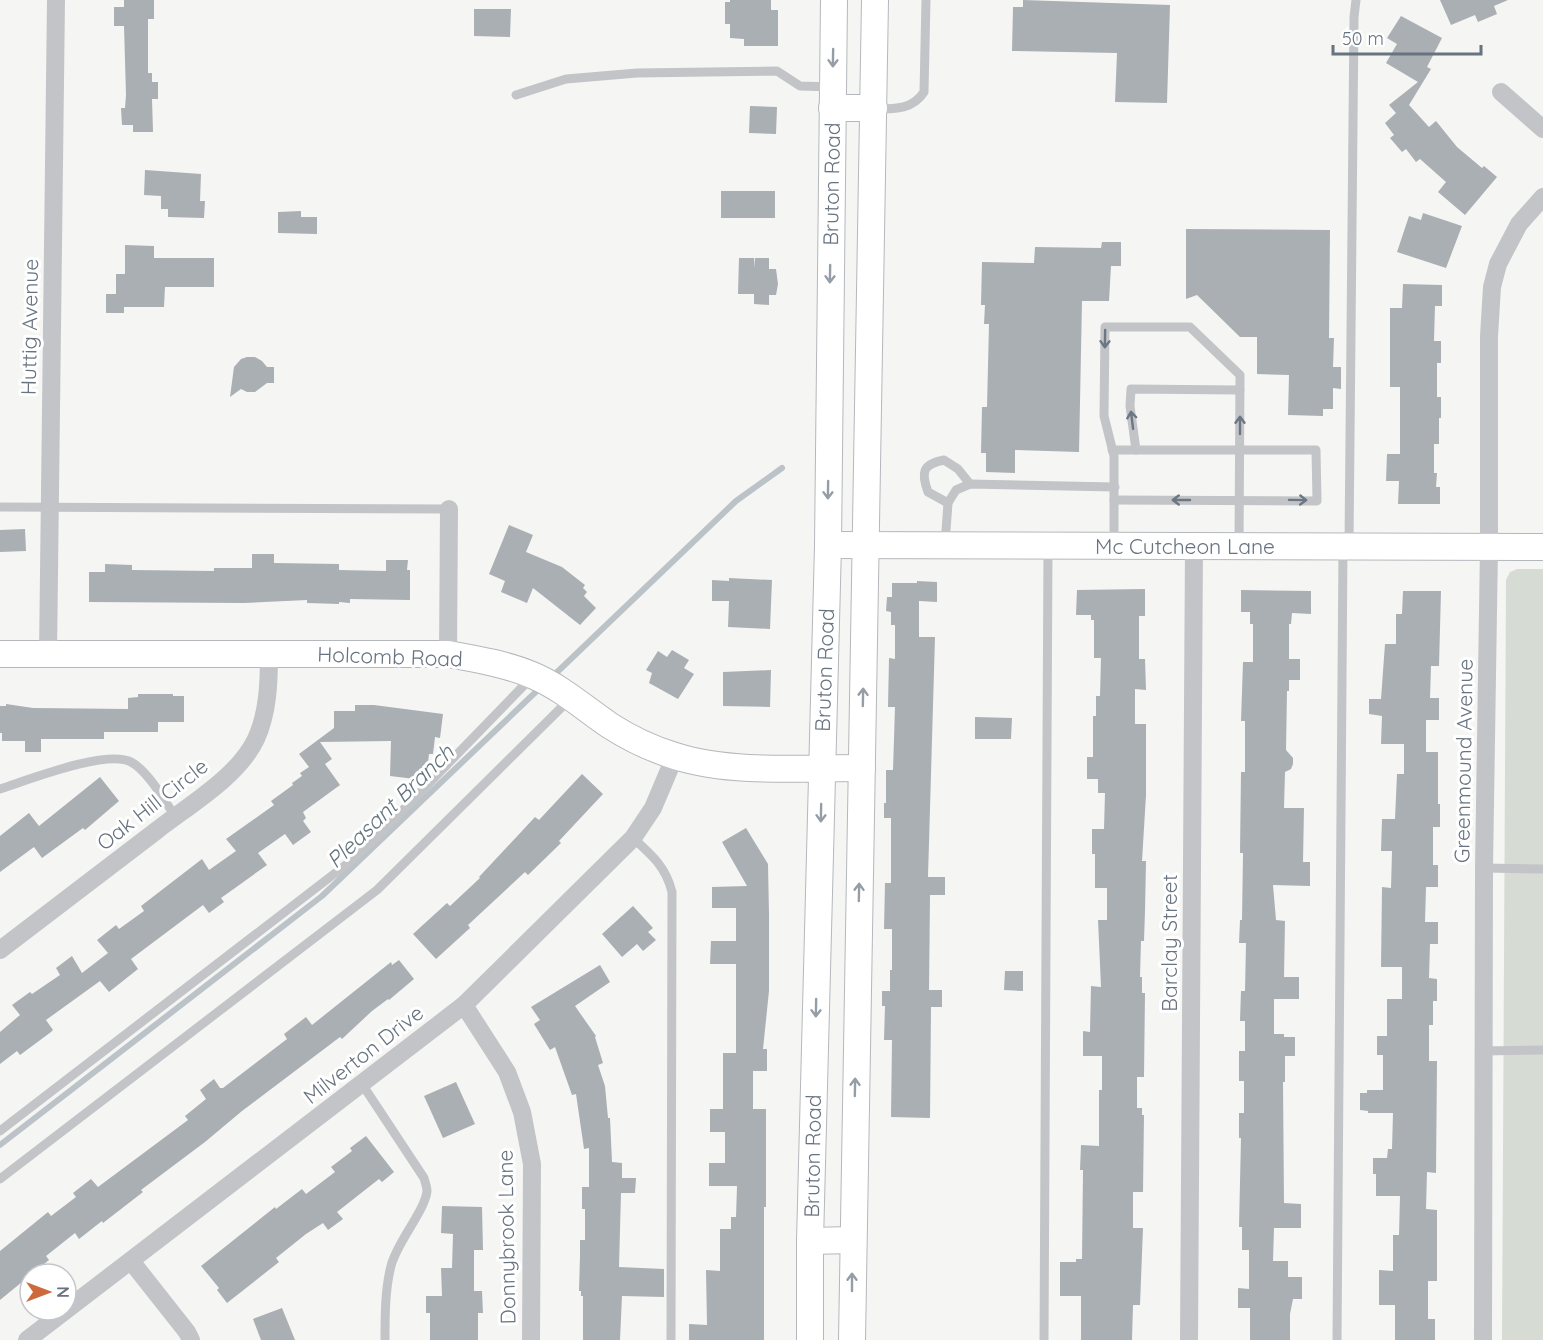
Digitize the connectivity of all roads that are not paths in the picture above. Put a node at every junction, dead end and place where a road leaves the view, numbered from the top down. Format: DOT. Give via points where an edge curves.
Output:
graph roads {
  1 [pos="56,0"];
  2 [pos="834,0"];
  3 [pos="875,0"];
  4 [pos="926,0"];
  5 [pos="1356,0"];
  6 [pos="1501,92"];
  7 [pos="516,95"];
  8 [pos="832,97"];
  9 [pos="874,108"];
  10 [pos="1543,129"];
  11 [pos="1543,197"];
  12 [pos="1240,390"];
  13 [pos="1240,449"];
  14 [pos="1112,450"];
  15 [pos="1136,450"];
  16 [pos="970,484"];
  17 [pos="1115,487"];
  18 [pos="1114,500"];
  19 [pos="1240,500"];
  20 [pos="948,503"];
  21 [pos="0,507"];
  22 [pos="49,507"];
  23 [pos="449,509"];
  24 [pos="866,544"];
  25 [pos="945,544"];
  26 [pos="828,545"];
  27 [pos="1048,545"];
  28 [pos="1114,545"];
  29 [pos="1346,546"];
  30 [pos="1194,547"];
  31 [pos="1239,547"];
  32 [pos="1489,547"];
  33 [pos="1543,547"];
  34 [pos="0,654"];
  35 [pos="269,654"];
  36 [pos="448,654"];
  37 [pos="48,655"];
  38 [pos="533,675"];
  39 [pos="566,694"];
  40 [pos="675,756"];
  41 [pos="822,768"];
  42 [pos="862,768"];
  43 [pos="0,789"];
  44 [pos="175,816"];
  45 [pos="633,838"];
  46 [pos="1484,868"];
  47 [pos="1543,869"];
  48 [pos="0,950"];
  49 [pos="464,1005"];
  50 [pos="1543,1050"];
  51 [pos="1483,1051"];
  52 [pos="362,1084"];
  53 [pos="0,1131"];
  54 [pos="0,1179"];
  55 [pos="852,1240"];
  56 [pos="810,1241"];
  57 [pos="131,1261"];
  58 [pos="27,1340"];
  59 [pos="191,1340"];
  60 [pos="385,1340"];
  61 [pos="531,1340"];
  62 [pos="671,1340"];
  63 [pos="810,1340"];
  64 [pos="852,1340"];
  65 [pos="1044,1340"];
  66 [pos="1189,1340"];
  67 [pos="1337,1340"];
  68 [pos="1483,1340"];
  1 -- 22 [label="street, Huttig Avenue"];
  2 -- 8 [label="main road, Bruton Road, one-way"];
  3 -- 9 [label="main road, Bruton Road"];
  4 -- 9 [label="lane" via="924,92 918,101 897,109"];
  5 -- 29 [label="lane"];
  6 -- 10 [label="street"];
  7 -- 8 [label="lane" via="566,79 637,73 777,71 800,86"];
  8 -- 9 [label="main road"];
  8 -- 26 [label="main road, Bruton Road, one-way"];
  9 -- 24 [label="main road, Bruton Road"];
  11 -- 32 [label="street, Greenmound Avenue" via="1519,224 1498,264 1492,288"];
  13 -- 12 [label="lane, one-way"];
  12 -- 14 [label="lane, one-way" via="1240,375 1190,327 1106,327 1104,416"];
  15 -- 12 [label="lane, one-way" via="1131,389"];
  13 -- 15 [label="lane"];
  13 -- 19 [label="lane"];
  19 -- 13 [label="lane, one-way" via="1317,501 1316,450"];
  14 -- 15 [label="lane"];
  14 -- 17 [label="lane"];
  16 -- 17 [label="lane"];
  16 -- 20 [label="lane" via="956,490"];
  16 -- 20 [label="lane" via="944,460 932,462 923,478 928,492"];
  17 -- 18 [label="lane"];
  19 -- 18 [label="lane, one-way"];
  18 -- 28 [label="lane"];
  19 -- 31 [label="lane"];
  20 -- 25 [label="lane"];
  21 -- 22 [label="lane"];
  22 -- 23 [label="lane"];
  22 -- 37 [label="street, Huttig Avenue"];
  23 -- 36 [label="street"];
  24 -- 25 [label="main road, Mc Cutcheon Lane"];
  24 -- 26 [label="main road, Mc Cutcheon Lane"];
  42 -- 24 [label="main road, Bruton Road, one-way"];
  25 -- 27 [label="main road, Mc Cutcheon Lane"];
  26 -- 41 [label="main road, Bruton Road"];
  27 -- 28 [label="main road, Mc Cutcheon Lane"];
  27 -- 65 [label="lane"];
  28 -- 30 [label="main road, Mc Cutcheon Lane"];
  29 -- 31 [label="main road, Mc Cutcheon Lane"];
  29 -- 32 [label="main road, Mc Cutcheon Lane"];
  29 -- 67 [label="lane"];
  30 -- 31 [label="main road, Mc Cutcheon Lane"];
  30 -- 66 [label="street, Barclay Street"];
  32 -- 33 [label="main road, Mc Cutcheon Lane"];
  32 -- 46 [label="street, Greenmound Avenue"];
  34 -- 37 [label="main road, Holcomb Road"];
  35 -- 36 [label="main road, Holcomb Road"];
  35 -- 37 [label="main road, Holcomb Road"];
  35 -- 44 [label="street, Oak Hill Circle" via="269,687 256,739 242,761"];
  36 -- 38 [label="main road, Holcomb Road"];
  38 -- 39 [label="main road, Holcomb Road"];
  38 -- 53 [label="lane" via="347,864"];
  39 -- 40 [label="main road, Holcomb Road" via="633,739"];
  39 -- 54 [label="lane" via="377,890"];
  40 -- 41 [label="main road, Holcomb Road" via="719,767"];
  40 -- 45 [label="street, Milverton Drive" via="653,808"];
  41 -- 42 [label="main road, Holcomb Road"];
  41 -- 56 [label="main road, Bruton Road, one-way"];
  55 -- 42 [label="main road, Bruton Road, one-way"];
  43 -- 44 [label="lane" via="100,759 118,758 142,771"];
  44 -- 48 [label="street, Oak Hill Circle"];
  45 -- 49 [label="street, Milverton Drive"];
  45 -- 62 [label="lane" via="660,862 672,891"];
  46 -- 47 [label="lane"];
  46 -- 51 [label="street, Greenmound Avenue"];
  49 -- 52 [label="street, Milverton Drive"];
  49 -- 61 [label="street, Donnybrook Lane" via="507,1072 522,1112 532,1164"];
  50 -- 51 [label="lane"];
  51 -- 68 [label="street, Greenmound Avenue"];
  52 -- 57 [label="street, Milverton Drive"];
  52 -- 60 [label="lane" via="424,1178 427,1189 390,1267"];
  55 -- 56 [label="main road"];
  64 -- 55 [label="main road, Bruton Road, one-way"];
  56 -- 63 [label="main road, Bruton Road"];
  57 -- 58 [label="street, Milverton Drive"];
  57 -- 59 [label="street"];
}
